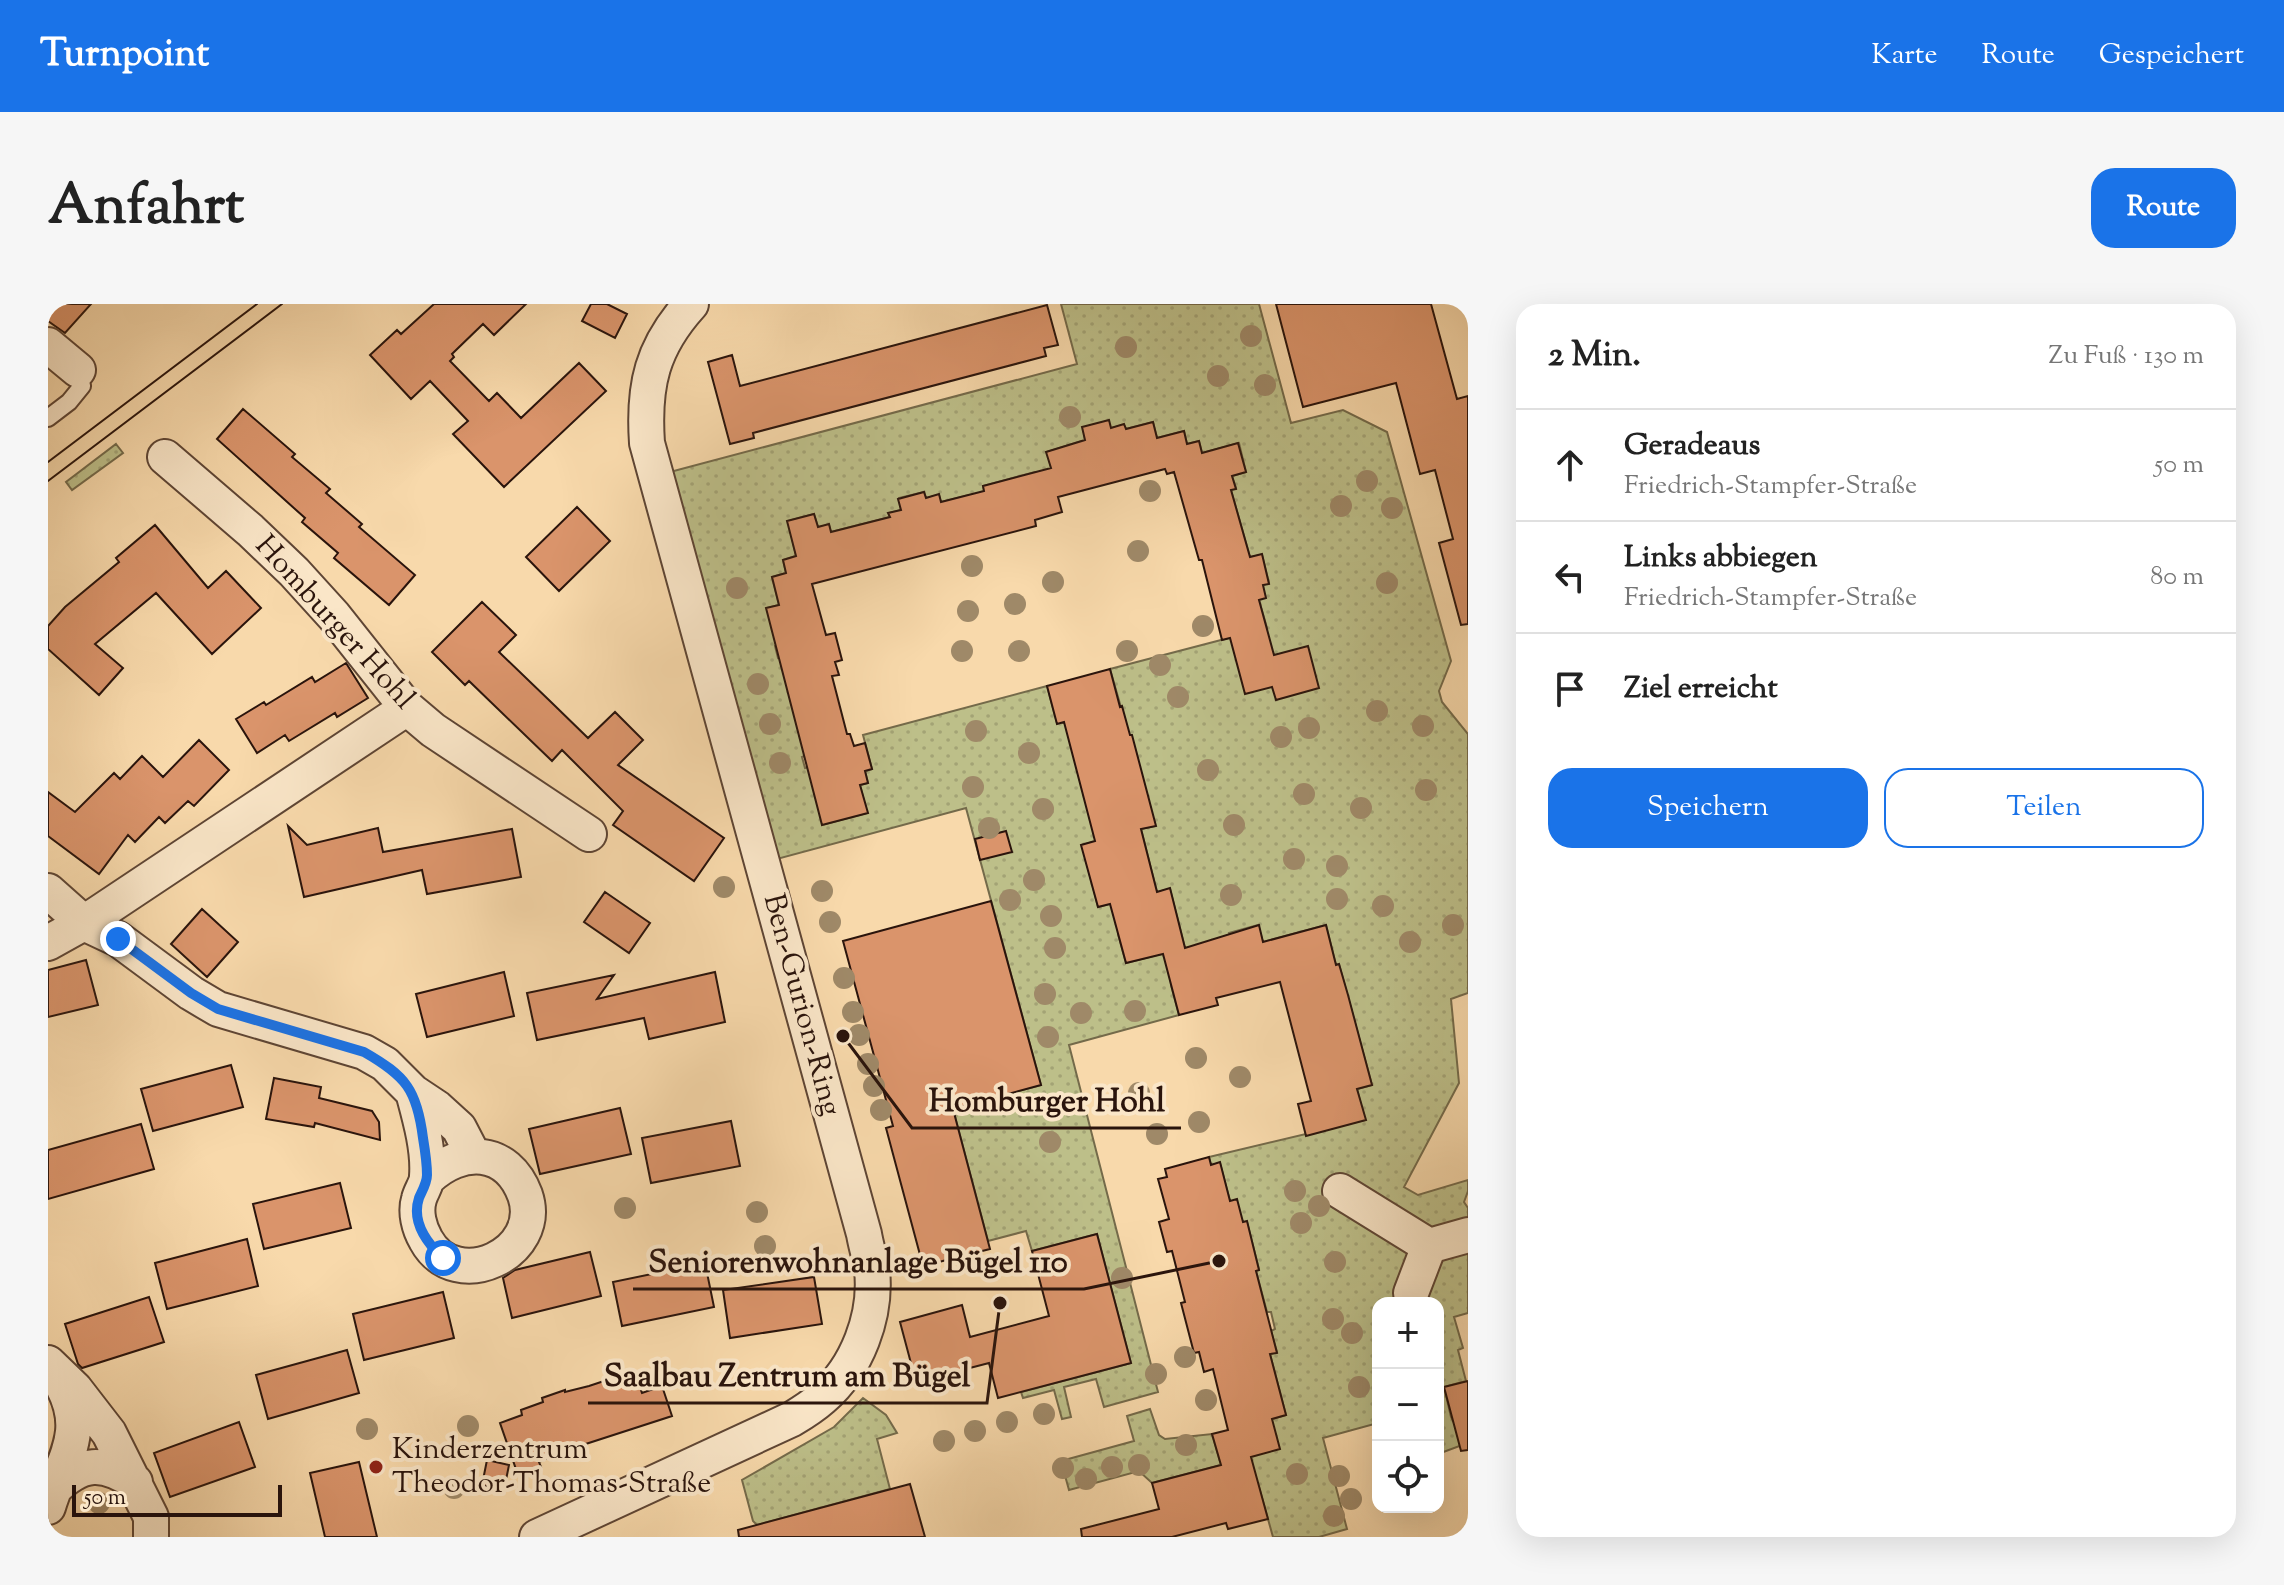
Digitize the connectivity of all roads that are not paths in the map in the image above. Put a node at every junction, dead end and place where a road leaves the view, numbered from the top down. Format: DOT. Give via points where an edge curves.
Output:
graph roads {
  1 [pos="691,304"];
  2 [pos="48,345"];
  3 [pos="78,370"];
  4 [pos="48,418"];
  5 [pos="165,457"];
  6 [pos="407,708"];
  7 [pos="589,834"];
  8 [pos="48,891"];
  9 [pos="84,923"];
  10 [pos="48,943"];
  11 [pos="413,1092"];
  12 [pos="473,1155"];
  13 [pos="428,1178"];
  14 [pos="1340,1191"];
  15 [pos="1468,1235"];
  16 [pos="1429,1246"];
  17 [pos="1411,1293"];
  18 [pos="50,1365"];
  19 [pos="135,1482"];
  20 [pos="51,1498"];
  21 [pos="151,1537"];
  22 [pos="537,1537"];
  1 -- 22 [label="street, Ben-Gurion-Ring" via="673,324 647,384 647,443 864,1234 872,1303 864,1336 847,1370 823,1398 760,1436"];
  2 -- 3 [label="street"];
  3 -- 4 [label="lane" via="82,386"];
  5 -- 6 [label="street, Homburger Hohl" via="294,572"];
  6 -- 7 [label="street, Homburger Hohl"];
  6 -- 9 [label="street"];
  8 -- 9 [label="street"];
  9 -- 10 [label="street"];
  9 -- 11 [label="street" via="118,939 218,1009 364,1052"];
  11 -- 12 [label="street" via="459,1128"];
  11 -- 13 [label="street"];
  12 -- 13 [label="street" via="442,1165"];
  12 -- 13 [label="street" via="508,1168 527,1203 526,1224 502,1257 486,1265 455,1264 428,1243 419,1224 418,1202"];
  14 -- 16 [label="street"];
  15 -- 16 [label="street"];
  16 -- 17 [label="street"];
  18 -- 19 [label="street" via="91,1407"];
  18 -- 20 [label="street" via="63,1386 73,1426 73,1445"];
  19 -- 20 [label="street" via="100,1466 68,1475"];
  19 -- 21 [label="street" via="151,1517"];
}
